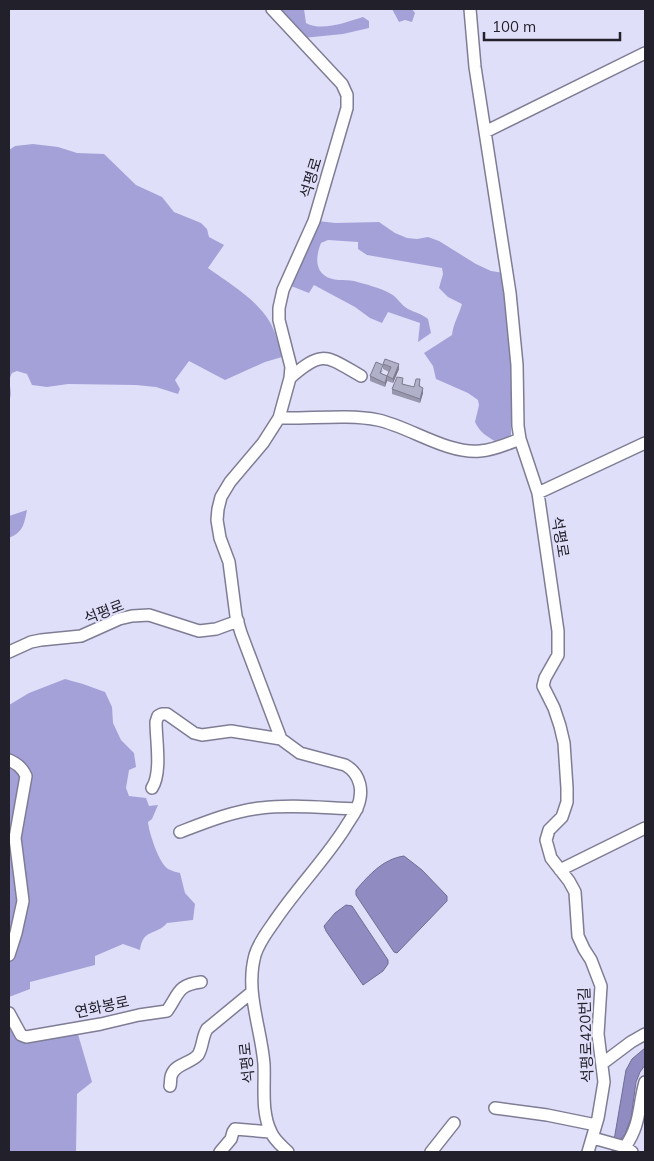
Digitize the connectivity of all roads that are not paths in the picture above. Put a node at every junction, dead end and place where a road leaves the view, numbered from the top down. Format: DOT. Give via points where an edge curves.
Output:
graph roads {
  1 [pos="272,9"];
  2 [pos="470,9"];
  3 [pos="645,53"];
  4 [pos="485,132"];
  5 [pos="361,376"];
  6 [pos="290,378"];
  7 [pos="279,418"];
  8 [pos="520,439"];
  9 [pos="645,443"];
  10 [pos="538,493"];
  11 [pos="238,621"];
  12 [pos="9,652"];
  13 [pos="281,739"];
  14 [pos="9,760"];
  15 [pos="152,788"];
  16 [pos="357,809"];
  17 [pos="645,828"];
  18 [pos="180,832"];
  19 [pos="560,870"];
  20 [pos="9,955"];
  21 [pos="202,982"];
  22 [pos="252,992"];
  23 [pos="9,1013"];
  24 [pos="645,1034"];
  25 [pos="603,1063"];
  26 [pos="645,1082"];
  27 [pos="170,1086"];
  28 [pos="495,1108"];
  29 [pos="454,1123"];
  30 [pos="596,1125"];
  31 [pos="270,1132"];
  32 [pos="597,1140"];
  33 [pos="629,1150"];
  34 [pos="220,1152"];
  35 [pos="288,1152"];
  36 [pos="431,1152"];
  37 [pos="588,1152"];
  1 -- 6 [label="street, 석평로" via="335,75 347,95 344,121 314,221 283,290 279,308 291,367"];
  2 -- 4 [label="street, 석평로"];
  3 -- 4 [label="street"];
  4 -- 8 [label="street, 석평로" via="511,300"];
  5 -- 6 [label="street" via="321,358 312,360"];
  6 -- 7 [label="street, 석평로"];
  7 -- 8 [label="street" via="378,420 470,451 491,449"];
  7 -- 11 [label="street, 석평로" via="230,482 218,509 220,538 229,562"];
  8 -- 10 [label="street, 석평로"];
  9 -- 10 [label="street"];
  10 -- 19 [label="street, 석평로" via="559,643 558,655 543,686 554,708 564,743 567,788 562,817 549,830 546,840 551,858"];
  11 -- 12 [label="street, 석평로" via="199,631 149,615 132,616 81,636 36,641"];
  11 -- 13 [label="street, 석평로"];
  13 -- 15 [label="street, 석평로" via="231,731 202,735 162,714 156,722 157,774"];
  13 -- 16 [label="street, 석평로" via="300,754 352,769 358,776 360,787"];
  14 -- 20 [label="street" via="17,764 26,776 15,838 23,900"];
  16 -- 18 [label="street" via="259,808"];
  16 -- 22 [label="street, 석평로" via="333,847 261,940 252,970"];
  17 -- 19 [label="street"];
  19 -- 25 [label="street, 석평로420번길" via="574,892 578,936 601,986 598,1034"];
  21 -- 23 [label="street, 연화봉로" via="191,983 179,990 167,1012 26,1037 21,1035"];
  22 -- 27 [label="street" via="207,1028 198,1055 176,1068"];
  22 -- 31 [label="street, 석평로" via="263,1056 266,1116"];
  24 -- 25 [label="street"];
  25 -- 30 [label="street, 석평로420번길" via="604,1082"];
  26 -- 33 [label="street"];
  28 -- 30 [label="street"];
  29 -- 36 [label="street"];
  30 -- 32 [label="street, 석평로420번길"];
  31 -- 34 [label="street" via="235,1129"];
  31 -- 35 [label="street"];
  32 -- 33 [label="street"];
  32 -- 37 [label="street, 석평로420번길"];
}
